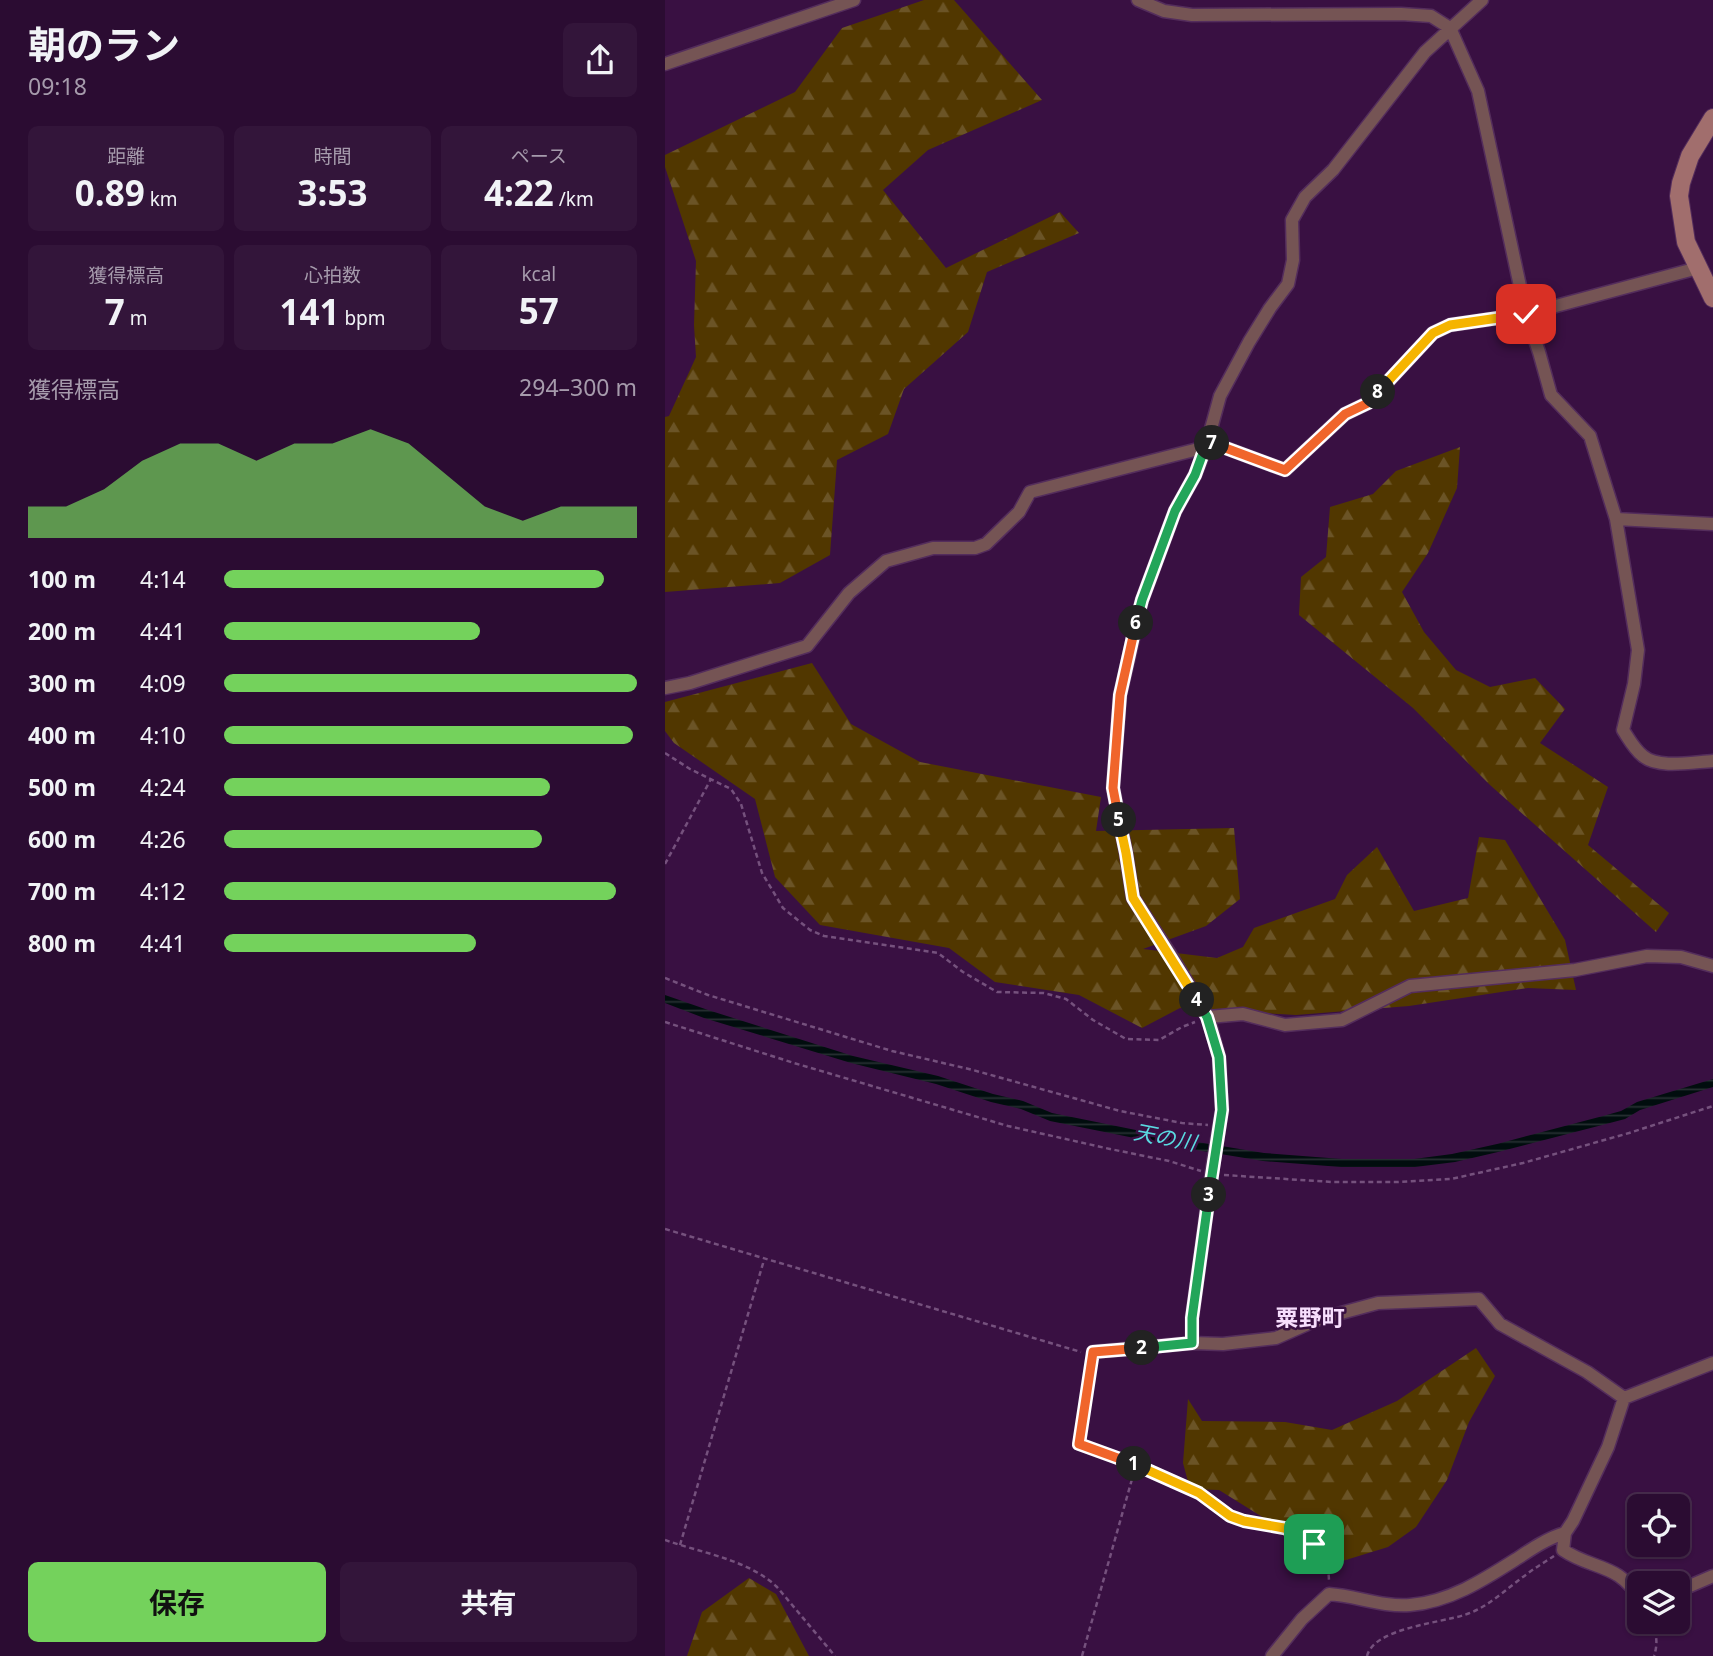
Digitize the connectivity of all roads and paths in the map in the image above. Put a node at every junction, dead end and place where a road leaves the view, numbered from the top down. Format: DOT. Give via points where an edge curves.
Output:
graph roads {
  1 [pos="854,0"];
  2 [pos="1138,0"];
  3 [pos="1482,0"];
  4 [pos="1450,28"];
  5 [pos="665,64"];
  6 [pos="1713,118"];
  7 [pos="1698,268"];
  8 [pos="1713,298"];
  9 [pos="1526,314"];
  10 [pos="1207,444"];
  11 [pos="1616,519"];
  12 [pos="1713,523"];
  13 [pos="665,688"];
  14 [pos="665,753"];
  15 [pos="1713,761"];
  16 [pos="711,779"];
  17 [pos="665,864"];
  18 [pos="1713,966"];
  19 [pos="665,978"];
  20 [pos="1207,1017"];
  21 [pos="665,1022"];
  22 [pos="1713,1107"];
  23 [pos="1220,1129"];
  24 [pos="1212,1169"];
  25 [pos="665,1229"];
  26 [pos="764,1259"];
  27 [pos="1192,1343"];
  28 [pos="1093,1352"];
  29 [pos="1713,1363"];
  30 [pos="1625,1398"];
  31 [pos="1136,1465"];
  32 [pos="1565,1533"];
  33 [pos="665,1540"];
  34 [pos="680,1545"];
  35 [pos="1563,1550"];
  36 [pos="1713,1576"];
  37 [pos="1627,1582"];
  38 [pos="1690,1586"];
  39 [pos="1329,1594"];
  40 [pos="1656,1634"];
  41 [pos="835,1656"];
  42 [pos="1082,1656"];
  43 [pos="1272,1656"];
  44 [pos="1367,1656"];
  45 [pos="1654,1656"];
  1 -- 5 [label="street"];
  2 -- 4 [label="street" via="1164,11 1192,15 1431,16"];
  3 -- 4 [label="street"];
  4 -- 9 [label="street" via="1478,92"];
  4 -- 10 [label="street" via="1425,52 1291,220 1293,260 1288,284 1220,396"];
  6 -- 7 [label="street" via="1690,156 1679,196 1686,242"];
  7 -- 8 [label="street"];
  7 -- 9 [label="street"];
  9 -- 10 [label="street" via="1450,325 1433,333 1368,403 1345,414 1285,470"];
  9 -- 11 [label="street" via="1551,395 1590,436"];
  10 -- 13 [label="street" via="1030,492 1019,512 986,544 933,548 886,561 849,593 807,646"];
  10 -- 20 [label="street" via="1175,511 1142,600 1120,695 1113,788 1133,898"];
  11 -- 12 [label="street"];
  11 -- 15 [label="street" via="1638,650 1623,730 1645,758 1661,765"];
  14 -- 16 [label="path"];
  16 -- 17 [label="path"];
  16 -- 20 [label="path" via="731,789 741,804 762,873 783,908 810,930 938,953 997,992 1044,993 1066,999 1126,1040 1159,1040"];
  18 -- 20 [label="street" via="1681,957 1647,956 1574,970 1410,986 1342,1020 1285,1025 1243,1014"];
  19 -- 23 [label="path" via="892,1051 1120,1111"];
  20 -- 23 [label="street" via="1219,1057"];
  21 -- 24 [label="path" via="1008,1126"];
  22 -- 24 [label="path" via="1523,1163 1451,1179 1332,1182"];
  23 -- 24 [label="street"];
  24 -- 27 [label="street"];
  25 -- 26 [label="path"];
  26 -- 28 [label="path" via="1077,1352"];
  26 -- 34 [label="path"];
  27 -- 28 [label="street"];
  27 -- 30 [label="street" via="1276,1338 1319,1319 1378,1303 1479,1299 1500,1324"];
  28 -- 31 [label="path" via="1079,1444"];
  29 -- 30 [label="street"];
  30 -- 32 [label="street" via="1608,1447"];
  31 -- 39 [label="path" via="1199,1493 1230,1516 1302,1535 1325,1557"];
  31 -- 42 [label="path"];
  32 -- 35 [label="street"];
  32 -- 39 [label="street" via="1483,1580 1433,1600 1386,1604"];
  33 -- 34 [label="path"];
  34 -- 41 [label="path" via="767,1577"];
  35 -- 37 [label="street" via="1601,1565"];
  35 -- 44 [label="path" via="1481,1608 1394,1633 1380,1640"];
  36 -- 38 [label="street"];
  39 -- 43 [label="street"];
  40 -- 45 [label="path"];
}
